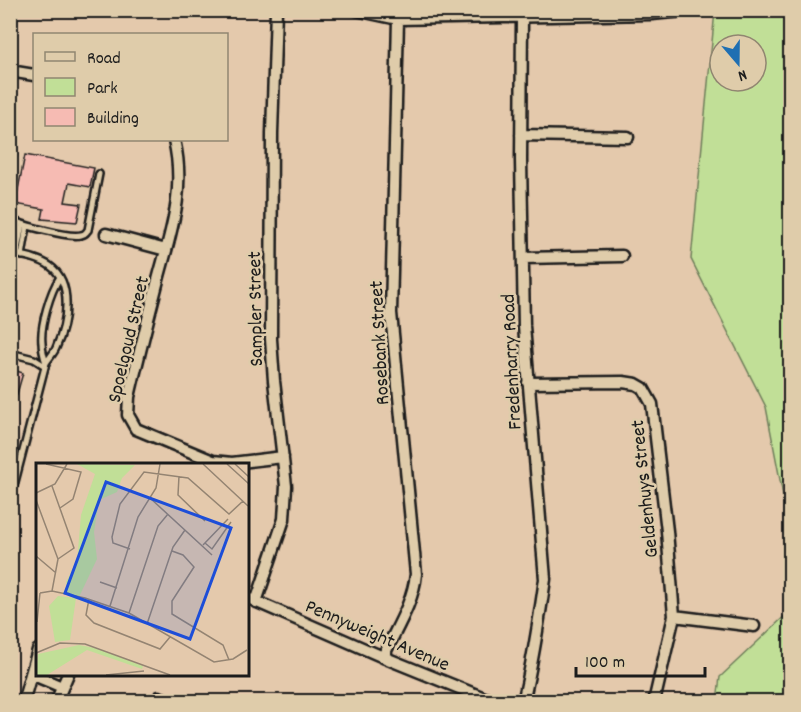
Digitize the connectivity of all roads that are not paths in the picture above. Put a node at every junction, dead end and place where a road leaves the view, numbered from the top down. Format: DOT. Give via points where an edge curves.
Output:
graph roads {
  1 [pos="276,10"];
  2 [pos="356,10"];
  3 [pos="694,10"];
  4 [pos="652,12"];
  5 [pos="522,17"];
  6 [pos="398,19"];
  7 [pos="10,70"];
  8 [pos="33,75"];
  9 [pos="521,135"];
  10 [pos="628,137"];
  11 [pos="174,141"];
  12 [pos="13,155"];
  13 [pos="10,165"];
  14 [pos="99,174"];
  15 [pos="10,219"];
  16 [pos="25,226"];
  17 [pos="106,234"];
  18 [pos="166,250"];
  19 [pos="16,254"];
  20 [pos="622,256"];
  21 [pos="523,258"];
  22 [pos="60,277"];
  23 [pos="10,353"];
  24 [pos="45,364"];
  25 [pos="528,382"];
  26 [pos="283,457"];
  27 [pos="10,501"];
  28 [pos="252,600"];
  29 [pos="674,616"];
  30 [pos="754,626"];
  31 [pos="36,657"];
  32 [pos="383,657"];
  33 [pos="31,674"];
  34 [pos="68,676"];
  35 [pos="62,687"];
  36 [pos="159,697"];
  37 [pos="23,702"];
  38 [pos="56,702"];
  39 [pos="172,702"];
  40 [pos="494,702"];
  41 [pos="523,702"];
  42 [pos="654,702"];
  1 -- 26 [label="street, Sampler Street" via="271,339"];
  2 -- 6 [label="street"];
  3 -- 4 [label="street"];
  4 -- 5 [label="street"];
  5 -- 6 [label="street"];
  5 -- 9 [label="street, Fredenharry Road"];
  6 -- 32 [label="street, Rosebank Street" via="391,314 416,574 407,608"];
  7 -- 8 [label="street"];
  9 -- 10 [label="street"];
  9 -- 21 [label="street, Fredenharry Road"];
  11 -- 18 [label="street, Spoelgoud Street" via="180,175 176,213"];
  12 -- 13 [label="lane"];
  14 -- 16 [label="lane" via="84,234 76,236"];
  15 -- 16 [label="lane"];
  16 -- 19 [label="lane"];
  17 -- 18 [label="street"];
  18 -- 26 [label="street, Spoelgoud Street" via="129,397 131,422 144,433 213,461 232,463"];
  19 -- 22 [label="lane" via="43,261"];
  20 -- 21 [label="street"];
  21 -- 25 [label="street, Fredenharry Road"];
  22 -- 24 [label="lane" via="48,304 42,333"];
  22 -- 24 [label="lane" via="66,288 67,311 56,348"];
  23 -- 24 [label="lane"];
  24 -- 27 [label="lane"];
  25 -- 29 [label="street, Geldenhuys Street" via="623,382 636,384 648,396 662,475"];
  25 -- 41 [label="street, Fredenharry Road" via="545,579"];
  26 -- 28 [label="street, Sampler Street" via="284,519"];
  28 -- 32 [label="street, Pennyweight Avenue"];
  29 -- 30 [label="street"];
  29 -- 42 [label="street, Geldenhuys Street"];
  31 -- 33 [label="street"];
  32 -- 40 [label="street, Pennyweight Avenue"];
  33 -- 35 [label="street"];
  33 -- 37 [label="street"];
  34 -- 35 [label="street"];
  35 -- 38 [label="street"];
  36 -- 39 [label="street"];
}
